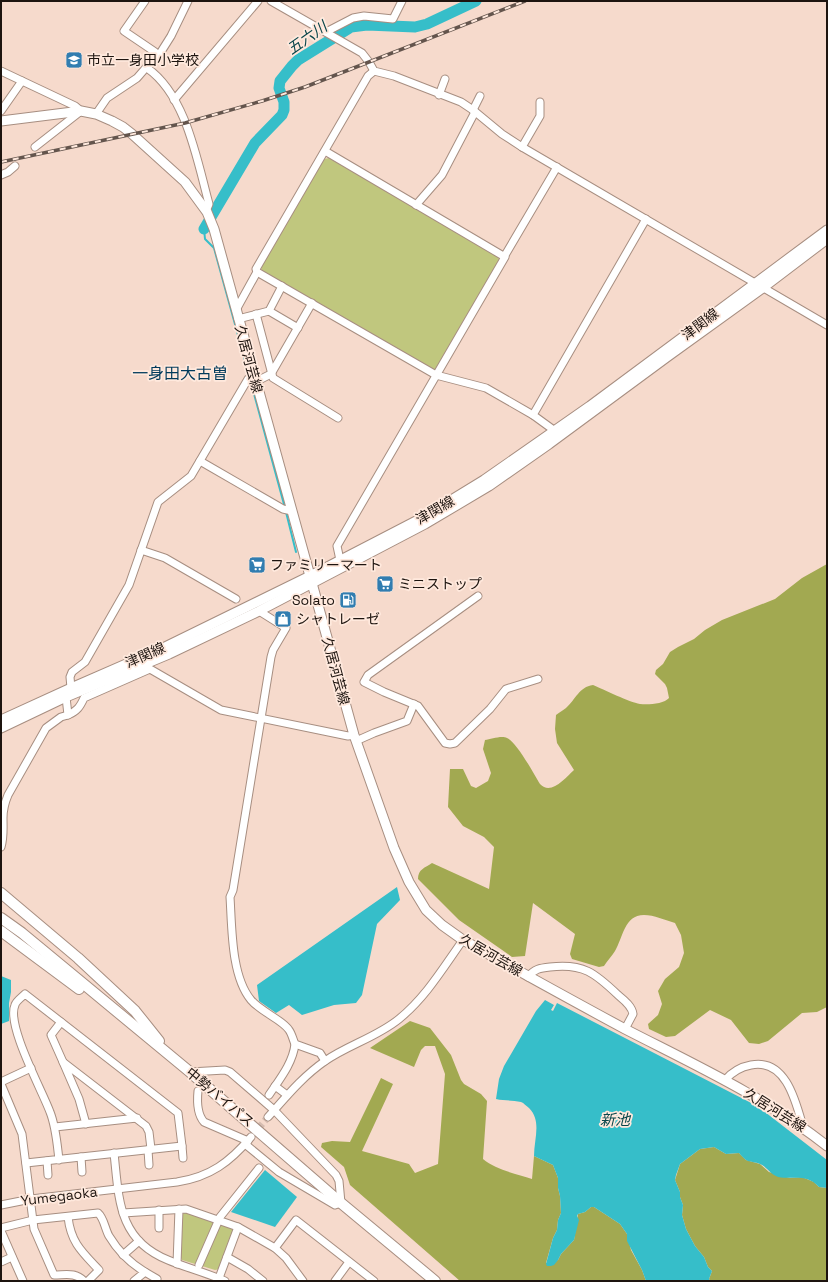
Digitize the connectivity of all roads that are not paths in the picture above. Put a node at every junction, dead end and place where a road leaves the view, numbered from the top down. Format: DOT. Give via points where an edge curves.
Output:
graph roads {
  1 [pos="145,1"];
  2 [pos="188,1"];
  3 [pos="258,1"];
  4 [pos="271,1"];
  5 [pos="402,1"];
  6 [pos="326,32"];
  7 [pos="157,55"];
  8 [pos="147,68"];
  9 [pos="1,71"];
  10 [pos="374,71"];
  11 [pos="445,79"];
  12 [pos="22,81"];
  13 [pos="439,95"];
  14 [pos="480,96"];
  15 [pos="174,100"];
  16 [pos="540,102"];
  17 [pos="1,111"];
  18 [pos="81,111"];
  19 [pos="474,111"];
  20 [pos="96,114"];
  21 [pos="1,121"];
  22 [pos="35,147"];
  23 [pos="522,147"];
  24 [pos="324,151"];
  25 [pos="15,166"];
  26 [pos="557,167"];
  27 [pos="1,175"];
  28 [pos="204,186"];
  29 [pos="193,192"];
  30 [pos="416,205"];
  31 [pos="207,212"];
  32 [pos="646,220"];
  33 [pos="827,230"];
  34 [pos="827,239"];
  35 [pos="504,257"];
  36 [pos="257,272"];
  37 [pos="760,285"];
  38 [pos="282,286"];
  39 [pos="312,303"];
  40 [pos="269,311"];
  41 [pos="256,314"];
  42 [pos="237,315"];
  43 [pos="827,325"];
  44 [pos="298,328"];
  45 [pos="271,374"];
  46 [pos="436,376"];
  47 [pos="252,378"];
  48 [pos="533,415"];
  49 [pos="338,418"];
  50 [pos="555,430"];
  51 [pos="200,461"];
  52 [pos="287,510"];
  53 [pos="141,550"];
  54 [pos="340,560"];
  55 [pos="311,580"];
  56 [pos="478,596"];
  57 [pos="236,599"];
  58 [pos="259,611"];
  59 [pos="538,679"];
  60 [pos="70,688"];
  61 [pos="66,697"];
  62 [pos="414,704"];
  63 [pos="68,714"];
  64 [pos="261,717"];
  65 [pos="1,720"];
  66 [pos="1,728"];
  67 [pos="355,738"];
  68 [pos="1,847"];
  69 [pos="1,893"];
  70 [pos="1,918"];
  71 [pos="1,931"];
  72 [pos="463,940"];
  73 [pos="528,977"];
  74 [pos="61,1022"];
  75 [pos="625,1029"];
  76 [pos="295,1044"];
  77 [pos="171,1057"];
  78 [pos="325,1061"];
  79 [pos="63,1062"];
  80 [pos="31,1068"];
  81 [pos="190,1072"];
  82 [pos="725,1080"];
  83 [pos="1,1083"];
  84 [pos="275,1086"];
  85 [pos="198,1091"];
  86 [pos="269,1095"];
  87 [pos="287,1095"];
  88 [pos="274,1110"];
  89 [pos="268,1117"];
  90 [pos="137,1118"];
  91 [pos="86,1124"];
  92 [pos="55,1127"];
  93 [pos="803,1127"];
  94 [pos="248,1141"];
  95 [pos="182,1146"];
  96 [pos="827,1146"];
  97 [pos="150,1149"];
  98 [pos="114,1153"];
  99 [pos="81,1158"];
  100 [pos="183,1158"];
  101 [pos="59,1160"];
  102 [pos="47,1161"];
  103 [pos="26,1163"];
  104 [pos="149,1164"];
  105 [pos="259,1168"];
  106 [pos="82,1172"];
  107 [pos="48,1175"];
  108 [pos="118,1189"];
  109 [pos="31,1199"];
  110 [pos="341,1203"];
  111 [pos="1,1205"];
  112 [pos="179,1209"];
  113 [pos="159,1210"];
  114 [pos="123,1213"];
  115 [pos="68,1216"];
  116 [pos="33,1220"];
  117 [pos="218,1220"];
  118 [pos="238,1227"];
  119 [pos="159,1228"];
  120 [pos="1,1229"];
  121 [pos="139,1241"];
  122 [pos="275,1248"];
  123 [pos="123,1255"];
  124 [pos="12,1257"];
  125 [pos="227,1257"];
  126 [pos="349,1262"];
  127 [pos="177,1264"];
  128 [pos="1,1265"];
  129 [pos="199,1265"];
  130 [pos="145,1272"];
  131 [pos="68,1278"];
  132 [pos="157,1279"];
  133 [pos="222,1280"];
  134 [pos="23,1281"];
  135 [pos="84,1281"];
  136 [pos="88,1281"];
  137 [pos="134,1281"];
  138 [pos="263,1281"];
  139 [pos="303,1281"];
  140 [pos="336,1281"];
  141 [pos="374,1281"];
  142 [pos="435,1281"];
  1 -- 7 [label="street" via="124,31"];
  2 -- 7 [label="street" via="171,36"];
  3 -- 15 [label="street"];
  4 -- 6 [label="street"];
  5 -- 6 [label="street" via="393,19 364,16 353,18"];
  6 -- 10 [label="street" via="362,53"];
  7 -- 8 [label="street"];
  8 -- 15 [label="street" via="164,83"];
  8 -- 20 [label="street" via="107,98"];
  9 -- 12 [label="street"];
  10 -- 13 [label="street" via="394,76"];
  10 -- 24 [label="street" via="368,76"];
  11 -- 13 [label="street"];
  12 -- 17 [label="street"];
  12 -- 18 [label="street"];
  13 -- 19 [label="street" via="461,102"];
  14 -- 19 [label="street"];
  15 -- 28 [label="street" via="186,122"];
  16 -- 23 [label="street" via="540,116"];
  18 -- 20 [label="main road, 久居河芸線"];
  18 -- 21 [label="main road, 久居河芸線"];
  18 -- 22 [label="street"];
  19 -- 23 [label="street"];
  19 -- 30 [label="street" via="442,174"];
  20 -- 29 [label="main road, 久居河芸線" via="132,134"];
  23 -- 26 [label="street"];
  24 -- 30 [label="street"];
  24 -- 36 [label="street" via="256,269"];
  25 -- 27 [label="street"];
  26 -- 32 [label="street"];
  26 -- 35 [label="street"];
  28 -- 29 [label="street"];
  28 -- 31 [label="street" via="209,204"];
  29 -- 31 [label="main road, 久居河芸線"];
  30 -- 35 [label="street"];
  31 -- 42 [label="main road, 久居河芸線"];
  32 -- 37 [label="street"];
  32 -- 48 [label="street"];
  33 -- 37 [label="main road, 津関線"];
  34 -- 37 [label="main road, 津関線"];
  35 -- 46 [label="street"];
  36 -- 38 [label="street"];
  36 -- 42 [label="street"];
  37 -- 43 [label="street"];
  37 -- 50 [label="main road, 津関線"];
  37 -- 55 [label="main road, 津関線" via="667,357 489,486 425,524"];
  38 -- 39 [label="street"];
  38 -- 40 [label="street"];
  39 -- 44 [label="street"];
  39 -- 46 [label="street"];
  40 -- 41 [label="street"];
  40 -- 44 [label="street"];
  41 -- 42 [label="street"];
  41 -- 45 [label="street"];
  42 -- 47 [label="main road, 久居河芸線"];
  44 -- 45 [label="street"];
  45 -- 47 [label="street"];
  45 -- 49 [label="street" via="273,378"];
  46 -- 48 [label="street" via="486,388"];
  46 -- 54 [label="street" via="337,546"];
  47 -- 51 [label="street"];
  47 -- 52 [label="main road, 久居河芸線"];
  48 -- 50 [label="street"];
  50 -- 54 [label="main road, 津関線" via="484,480 428,514"];
  51 -- 52 [label="street"];
  51 -- 53 [label="street" via="191,476 158,502"];
  52 -- 55 [label="main road, 久居河芸線"];
  53 -- 57 [label="street" via="165,558"];
  53 -- 60 [label="street" via="129,585 118,606 85,662 72,672"];
  54 -- 55 [label="main road, 津関線"];
  55 -- 58 [label="main road, 津関線"];
  55 -- 60 [label="main road, 津関線"];
  55 -- 67 [label="main road, 久居河芸線"];
  56 -- 62 [label="street" via="363,681"];
  58 -- 61 [label="main road, 津関線" via="168,654"];
  58 -- 64 [label="street" via="286,628 273,650"];
  59 -- 62 [label="street" via="506,689 474,725 450,744 445,743"];
  60 -- 61 [label="street"];
  60 -- 65 [label="main road, 津関線"];
  61 -- 63 [label="street"];
  61 -- 66 [label="main road, 津関線"];
  62 -- 67 [label="street" via="407,721"];
  63 -- 64 [label="street" via="76,712 84,698 150,669 221,710"];
  63 -- 68 [label="street" via="46,728 8,795"];
  64 -- 67 [label="street"];
  64 -- 76 [label="street" via="230,897 234,954 243,988 251,1000 290,1030"];
  67 -- 72 [label="main road, 久居河芸線" via="408,882 426,910"];
  69 -- 77 [label="highway" via="78,958 135,1011"];
  70 -- 77 [label="highway, 中勢バイパス"];
  71 -- 77 [label="highway"];
  72 -- 73 [label="main road, 久居河芸線"];
  72 -- 78 [label="street" via="432,984 406,1012 380,1032"];
  73 -- 75 [label="main road, 久居河芸線"];
  73 -- 75 [label="street" via="537,969 564,966 590,971 630,1007 633,1014"];
  74 -- 79 [label="street" via="51,1035"];
  74 -- 80 [label="street" via="24,994 14,1005 14,1022 18,1037"];
  74 -- 95 [label="street" via="178,1113"];
  75 -- 82 [label="main road, 久居河芸線"];
  76 -- 78 [label="street" via="320,1053"];
  76 -- 84 [label="street" via="294,1051"];
  77 -- 81 [label="highway, 中勢バイパス"];
  78 -- 87 [label="street"];
  79 -- 90 [label="street"];
  79 -- 91 [label="street" via="79,1099"];
  80 -- 83 [label="street"];
  80 -- 92 [label="street"];
  81 -- 88 [label="street" via="226,1070"];
  81 -- 110 [label="highway, 中勢バイパス"];
  82 -- 93 [label="main road, 久居河芸線" via="769,1104"];
  82 -- 93 [label="street" via="730,1073 750,1065 772,1068 788,1083"];
  83 -- 103 [label="street" via="22,1134"];
  84 -- 86 [label="street"];
  84 -- 87 [label="street"];
  85 -- 94 [label="street" via="199,1113 204,1122"];
  87 -- 88 [label="street"];
  88 -- 89 [label="street"];
  88 -- 110 [label="street" via="336,1175"];
  90 -- 91 [label="street"];
  90 -- 97 [label="street" via="148,1128"];
  91 -- 92 [label="street"];
  92 -- 101 [label="street"];
  93 -- 96 [label="main road, 久居河芸線"];
  94 -- 108 [label="street, Yumegaoka" via="223,1165 195,1178"];
  94 -- 110 [label="street" via="279,1172 335,1204"];
  95 -- 97 [label="street"];
  95 -- 100 [label="street"];
  97 -- 98 [label="street"];
  97 -- 104 [label="street"];
  98 -- 99 [label="street"];
  98 -- 108 [label="street"];
  99 -- 101 [label="street"];
  99 -- 106 [label="street"];
  101 -- 102 [label="street"];
  102 -- 103 [label="street"];
  102 -- 107 [label="street"];
  103 -- 109 [label="street"];
  105 -- 117 [label="street"];
  108 -- 109 [label="street, Yumegaoka"];
  108 -- 114 [label="street"];
  109 -- 111 [label="street, Yumegaoka"];
  109 -- 116 [label="street"];
  110 -- 142 [label="highway, 中勢バイパス"];
  112 -- 113 [label="street"];
  112 -- 117 [label="street"];
  112 -- 127 [label="street"];
  113 -- 114 [label="street"];
  113 -- 119 [label="street"];
  114 -- 121 [label="street" via="128,1226"];
  115 -- 116 [label="street"];
  115 -- 123 [label="street" via="98,1213"];
  115 -- 136 [label="street" via="70,1230 78,1248 100,1270"];
  116 -- 120 [label="street"];
  116 -- 131 [label="street" via="34,1229 54,1275"];
  117 -- 118 [label="street"];
  117 -- 129 [label="street"];
  118 -- 122 [label="street"];
  118 -- 125 [label="street"];
  120 -- 124 [label="street"];
  121 -- 123 [label="street"];
  121 -- 127 [label="street" via="153,1253"];
  122 -- 126 [label="street" via="296,1220"];
  122 -- 139 [label="street"];
  123 -- 130 [label="street"];
  124 -- 128 [label="street"];
  124 -- 134 [label="street"];
  125 -- 133 [label="street"];
  125 -- 138 [label="street"];
  126 -- 140 [label="street"];
  126 -- 141 [label="street"];
  127 -- 133 [label="street"];
  130 -- 132 [label="street"];
  130 -- 137 [label="street"];
  131 -- 135 [label="street" via="75,1274"];
}
